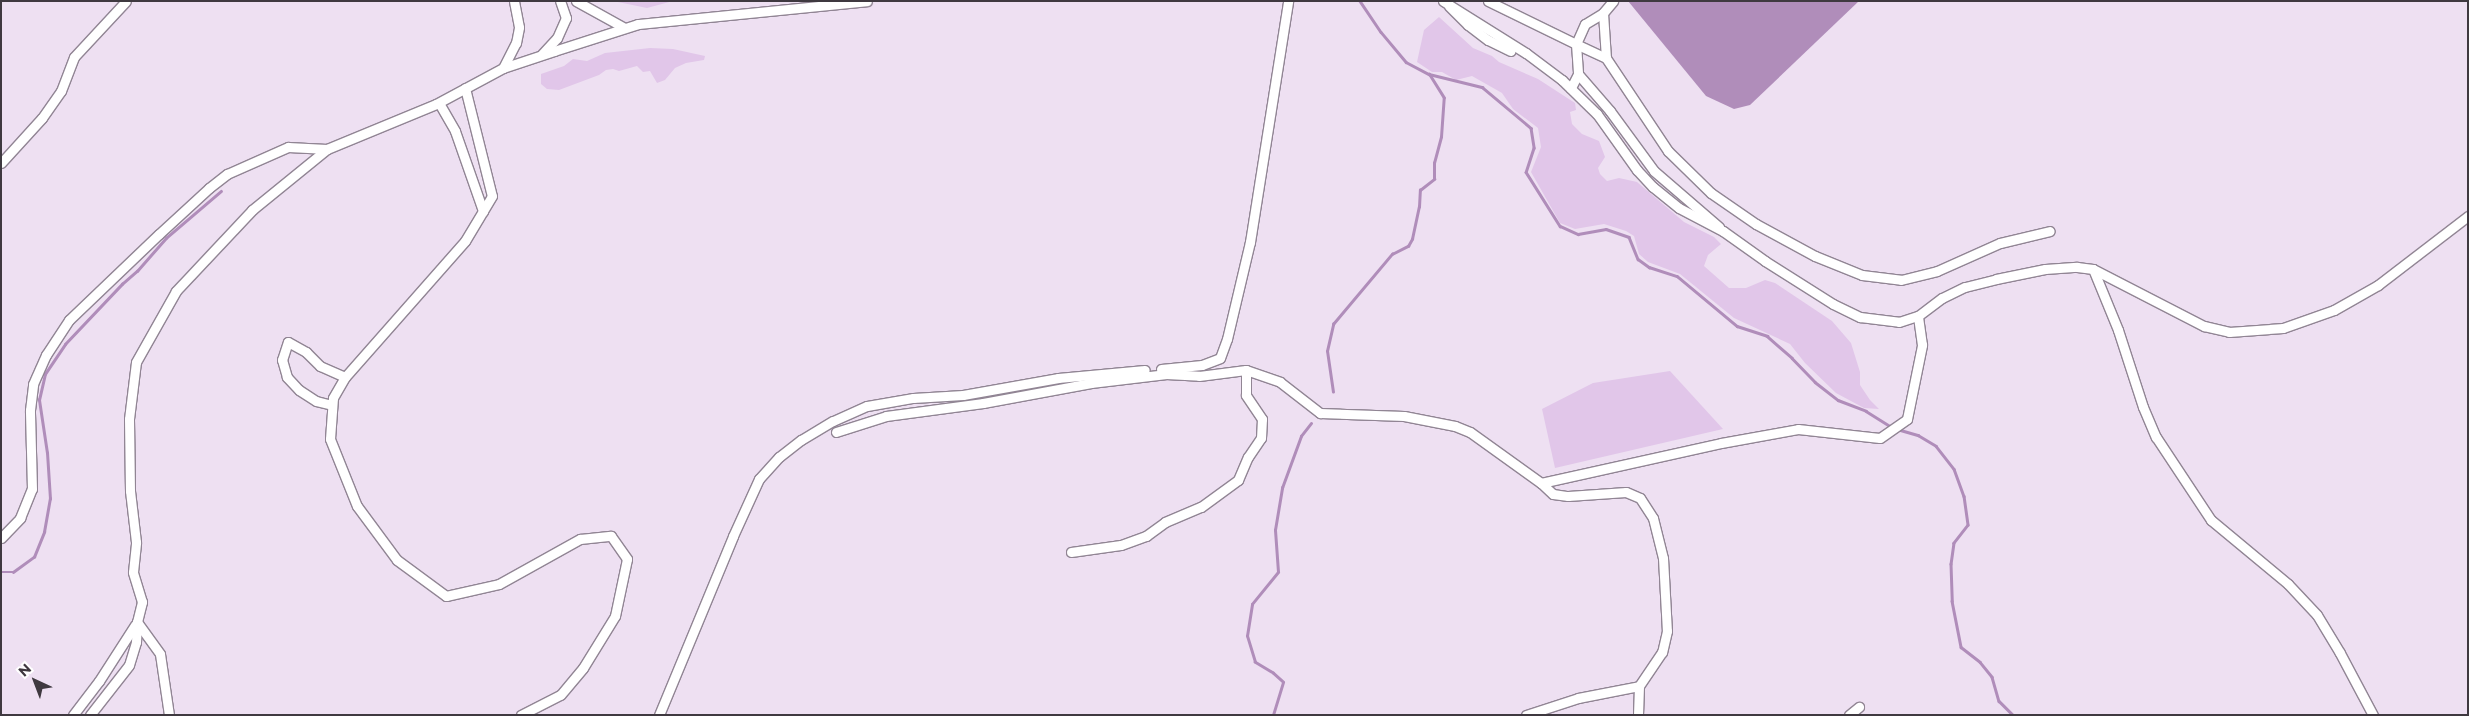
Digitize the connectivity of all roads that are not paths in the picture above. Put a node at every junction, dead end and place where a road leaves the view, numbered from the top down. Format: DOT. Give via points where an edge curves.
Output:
graph roads {
  1 [pos="126,1"];
  2 [pos="514,1"];
  3 [pos="560,1"];
  4 [pos="576,1"];
  5 [pos="867,1"];
  6 [pos="1288,1"];
  7 [pos="1488,1"];
  8 [pos="1613,1"];
  9 [pos="1445,3"];
  10 [pos="1603,13"];
  11 [pos="623,27"];
  12 [pos="1576,44"];
  13 [pos="540,56"];
  14 [pos="1606,58"];
  15 [pos="503,68"];
  16 [pos="1578,74"];
  17 [pos="465,88"];
  18 [pos="1571,88"];
  19 [pos="439,103"];
  20 [pos="327,149"];
  21 [pos="1,163"];
  22 [pos="483,211"];
  23 [pos="2468,216"];
  24 [pos="1723,231"];
  25 [pos="2050,231"];
  26 [pos="2093,269"];
  27 [pos="1918,316"];
  28 [pos="1246,370"];
  29 [pos="345,377"];
  30 [pos="332,405"];
  31 [pos="836,432"];
  32 [pos="1541,483"];
  33 [pos="1,538"];
  34 [pos="1071,552"];
  35 [pos="137,622"];
  36 [pos="1639,686"];
  37 [pos="1859,707"];
  38 [pos="73,715"];
  39 [pos="90,715"];
  40 [pos="169,715"];
  41 [pos="521,715"];
  42 [pos="659,715"];
  43 [pos="1526,715"];
  44 [pos="1638,715"];
  45 [pos="1849,715"];
  46 [pos="2374,715"];
  1 -- 21 [label="street" via="74,57 61,91 42,118"];
  2 -- 15 [label="street" via="519,27 516,43"];
  3 -- 13 [label="street" via="566,18 558,38"];
  4 -- 11 [label="street"];
  5 -- 11 [label="street"];
  6 -- 42 [label="street" via="1250,242 1220,358 1202,365 1058,378 964,395 912,398 867,406 801,440 779,457 759,479"];
  7 -- 12 [label="street"];
  8 -- 10 [label="street"];
  9 -- 18 [label="street" via="1474,18"];
  10 -- 12 [label="street" via="1585,24"];
  10 -- 14 [label="street"];
  11 -- 13 [label="street"];
  12 -- 14 [label="street"];
  12 -- 16 [label="street"];
  13 -- 15 [label="street"];
  14 -- 25 [label="street" via="1668,151 1711,193 1756,224 1815,256 1862,275 1901,280 1937,271 2000,243"];
  15 -- 17 [label="street"];
  16 -- 18 [label="street"];
  16 -- 24 [label="street" via="1654,171"];
  17 -- 19 [label="street"];
  17 -- 22 [label="street" via="492,196"];
  18 -- 24 [label="street" via="1597,114 1653,187 1693,217"];
  19 -- 20 [label="street"];
  19 -- 22 [label="street" via="455,131"];
  20 -- 33 [label="street" via="288,147 228,174 158,234 69,320 46,355 33,384 30,410 32,489 20,518"];
  20 -- 35 [label="street" via="252,210 176,291 136,362 129,419 130,491 136,542 133,572 142,602"];
  22 -- 29 [label="street" via="465,241"];
  23 -- 26 [label="street" via="2378,285 2334,310 2283,328 2228,332 2204,326"];
  24 -- 27 [label="street" via="1765,262 1860,317 1899,322"];
  26 -- 27 [label="street" via="2045,269 1965,287 1942,298"];
  26 -- 46 [label="street" via="2118,330 2142,407 2156,437 2210,520 2288,584 2317,615"];
  27 -- 32 [label="street" via="1922,346 1906,419 1880,438 1798,429"];
  28 -- 31 [label="street" via="1199,376 1166,374 1091,383 983,403 886,416"];
  28 -- 32 [label="street" via="1280,382 1320,414 1404,416 1455,426 1470,432"];
  28 -- 34 [label="street" via="1246,395 1262,419 1262,438 1248,457 1238,480 1201,507 1165,522 1146,536 1121,545"];
  29 -- 30 [label="street"];
  29 -- 30 [label="street" via="320,366 306,352 288,342 282,360 287,376 299,390 316,401"];
  30 -- 41 [label="street" via="330,439 357,506 397,560 446,596 499,584 580,539 612,536 627,559 615,616 583,668 560,696"];
  32 -- 36 [label="street" via="1553,494 1568,496 1626,492 1640,498 1653,518 1663,558 1667,631 1662,652"];
  35 -- 38 [label="street"];
  35 -- 39 [label="street" via="136,642 129,665"];
  35 -- 40 [label="street" via="160,654"];
  36 -- 43 [label="street" via="1578,698"];
  36 -- 44 [label="street"];
  37 -- 45 [label="street"];
}
